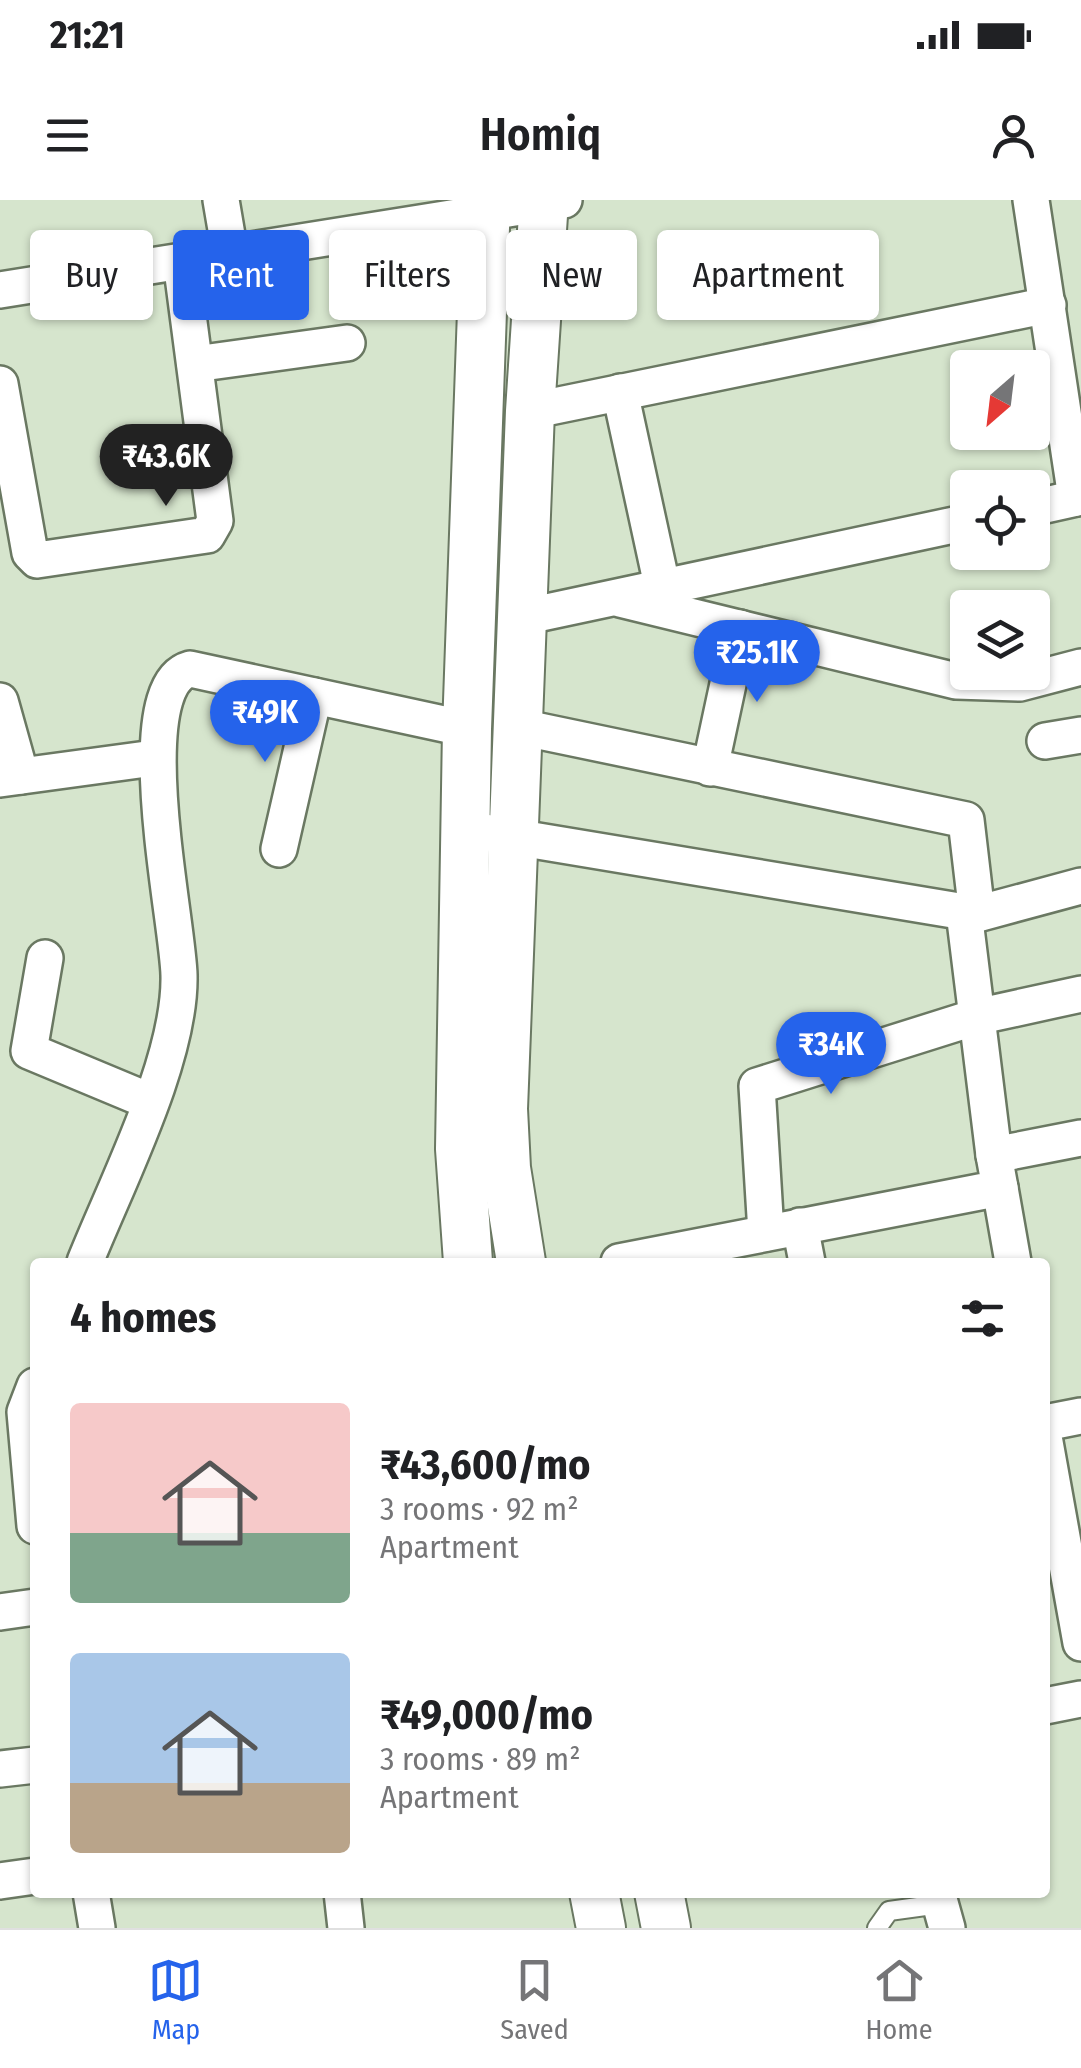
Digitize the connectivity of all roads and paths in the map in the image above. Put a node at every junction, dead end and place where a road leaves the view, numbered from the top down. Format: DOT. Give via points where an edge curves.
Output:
graph roads {
  1 [pos="220,200"];
  2 [pos="1031,200"];
  3 [pos="551,201"];
  4 [pos="486,206"];
  5 [pos="226,230"];
  6 [pos="309,238"];
  7 [pos="173,262"];
  8 [pos="0,290"];
  9 [pos="1048,305"];
  10 [pos="189,320"];
  11 [pos="347,343"];
  12 [pos="195,364"];
  13 [pos="0,384"];
  14 [pos="620,392"];
  15 [pos="530,411"];
  16 [pos="1079,498"];
  17 [pos="1050,504"];
  18 [pos="950,526"];
  19 [pos="662,590"];
  20 [pos="620,599"];
  21 [pos="523,617"];
  22 [pos="740,628"];
  23 [pos="1081,667"];
  24 [pos="314,696"];
  25 [pos="0,701"];
  26 [pos="520,727"];
  27 [pos="467,729"];
  28 [pos="1081,735"];
  29 [pos="1045,741"];
  30 [pos="154,758"];
  31 [pos="710,768"];
  32 [pos="10,778"];
  33 [pos="466,829"];
  34 [pos="516,837"];
  35 [pos="279,850"];
  36 [pos="1081,886"];
  37 [pos="970,913"];
  38 [pos="45,958"];
  39 [pos="1081,994"];
  40 [pos="976,1017"];
  41 [pos="149,1100"];
  42 [pos="1081,1138"];
  43 [pos="997,1171"];
  44 [pos="783,1230"];
  45 [pos="86,1258"];
  46 [pos="468,1258"];
  47 [pos="519,1258"];
  48 [pos="640,1258"];
  49 [pos="805,1258"];
  50 [pos="1012,1258"];
  51 [pos="20,1401"];
  52 [pos="1081,1416"];
  53 [pos="1050,1423"];
  54 [pos="30,1484"];
  55 [pos="1050,1501"];
  56 [pos="30,1608"];
  57 [pos="0,1612"];
  58 [pos="1080,1635"];
  59 [pos="1081,1699"];
  60 [pos="1050,1705"];
  61 [pos="30,1766"];
  62 [pos="0,1769"];
  63 [pos="30,1877"];
  64 [pos="0,1881"];
  65 [pos="92,1898"];
  66 [pos="343,1898"];
  67 [pos="595,1898"];
  68 [pos="661,1898"];
  69 [pos="941,1908"];
  70 [pos="97,1928"];
  71 [pos="346,1928"];
  72 [pos="601,1928"];
  73 [pos="666,1928"];
  74 [pos="877,1928"];
  1 -- 5 [label="street"];
  2 -- 9 [label="street"];
  3 -- 4 [label="street"];
  3 -- 15 [label="street"];
  4 -- 6 [label="street"];
  4 -- 27 [label="street"];
  7 -- 8 [label="street"];
  9 -- 14 [label="street"];
  9 -- 16 [label="street"];
  10 -- 12 [label="street"];
  11 -- 12 [label="street"];
  12 -- 13 [label="street" via="213,529 47,562 30,553"];
  14 -- 15 [label="street"];
  14 -- 19 [label="street"];
  15 -- 21 [label="street"];
  16 -- 17 [label="street"];
  18 -- 19 [label="street"];
  19 -- 20 [label="street"];
  20 -- 21 [label="street"];
  20 -- 22 [label="street"];
  21 -- 26 [label="street"];
  22 -- 23 [label="street" via="956,681 1020,683"];
  22 -- 31 [label="street"];
  24 -- 27 [label="street"];
  24 -- 30 [label="street" via="179,672"];
  24 -- 35 [label="street"];
  25 -- 32 [label="street"];
  26 -- 31 [label="street"];
  26 -- 34 [label="street"];
  27 -- 33 [label="street"];
  28 -- 29 [label="street"];
  30 -- 32 [label="street"];
  30 -- 41 [label="street" via="179,976 174,1028"];
  31 -- 37 [label="street" via="966,820"];
  33 -- 34 [label="street"];
  33 -- 46 [label="street" via="460,1149"];
  34 -- 37 [label="street"];
  34 -- 47 [label="street" via="503,1109"];
  36 -- 37 [label="street"];
  37 -- 40 [label="street"];
  38 -- 41 [label="street" via="29,1051"];
  39 -- 40 [label="street"];
  40 -- 43 [label="street"];
  40 -- 44 [label="street" via="757,1086"];
  41 -- 45 [label="street"];
  42 -- 43 [label="street"];
  43 -- 44 [label="street"];
  43 -- 50 [label="street"];
  44 -- 48 [label="street"];
  44 -- 49 [label="street"];
  51 -- 54 [label="street"];
  52 -- 53 [label="street"];
  55 -- 58 [label="street"];
  56 -- 57 [label="street"];
  59 -- 60 [label="street"];
  61 -- 62 [label="street"];
  63 -- 64 [label="street"];
  65 -- 70 [label="street"];
  66 -- 71 [label="street"];
  67 -- 72 [label="street"];
  68 -- 73 [label="street"];
  69 -- 74 [label="lane" via="889,1911"];
}
